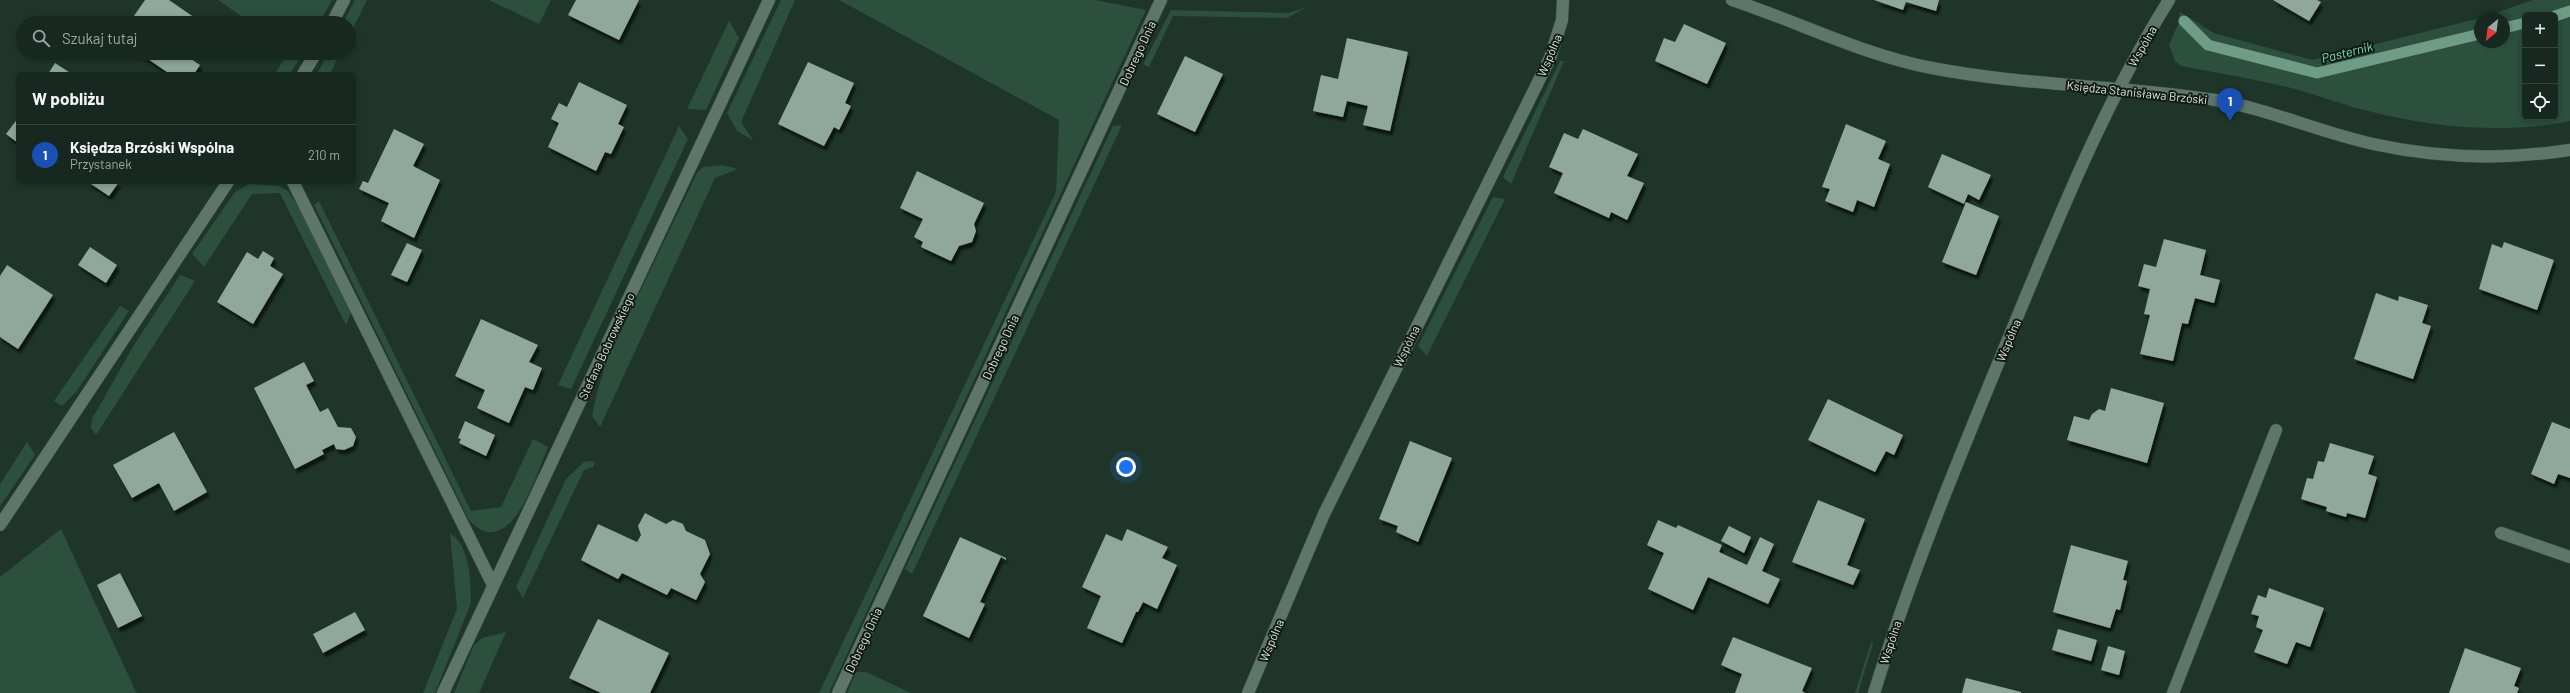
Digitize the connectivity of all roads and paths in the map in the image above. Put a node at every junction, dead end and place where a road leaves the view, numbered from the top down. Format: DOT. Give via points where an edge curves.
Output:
graph roads {
  1 [pos="344,0"];
  2 [pos="769,0"];
  3 [pos="1161,0"];
  4 [pos="1563,0"];
  5 [pos="1732,0"];
  6 [pos="2169,0"];
  7 [pos="336,16"];
  8 [pos="312,60"];
  9 [pos="304,72"];
  10 [pos="2118,88"];
  11 [pos="2570,150"];
  12 [pos="227,184"];
  13 [pos="294,184"];
  14 [pos="2276,430"];
  15 [pos="0,525"];
  16 [pos="2501,533"];
  17 [pos="2570,557"];
  18 [pos="493,585"];
  19 [pos="443,693"];
  20 [pos="838,693"];
  21 [pos="1248,693"];
  22 [pos="1874,693"];
  23 [pos="2173,693"];
  1 -- 7 [label="street"];
  2 -- 18 [label="street, Stefana Bobrowskiego"];
  3 -- 20 [label="street, Dobrego Dnia"];
  4 -- 21 [label="street, Wspólna" via="1562,20 1550,58 1324,514"];
  5 -- 10 [label="street, Księdza Stanisława Brzóski" via="1865,49 1931,68"];
  6 -- 10 [label="street, Wspólna"];
  8 -- 9 [label="street"];
  10 -- 11 [label="street, Księdza Stanisława Brzóski" via="2216,101 2271,112 2372,144 2418,151 2502,157"];
  10 -- 22 [label="street, Wspólna" via="2025,299 1938,508 1895,625"];
  12 -- 15 [label="street"];
  13 -- 18 [label="street"];
  14 -- 23 [label="street"];
  16 -- 17 [label="street"];
  18 -- 19 [label="street, Stefana Bobrowskiego"];
}
